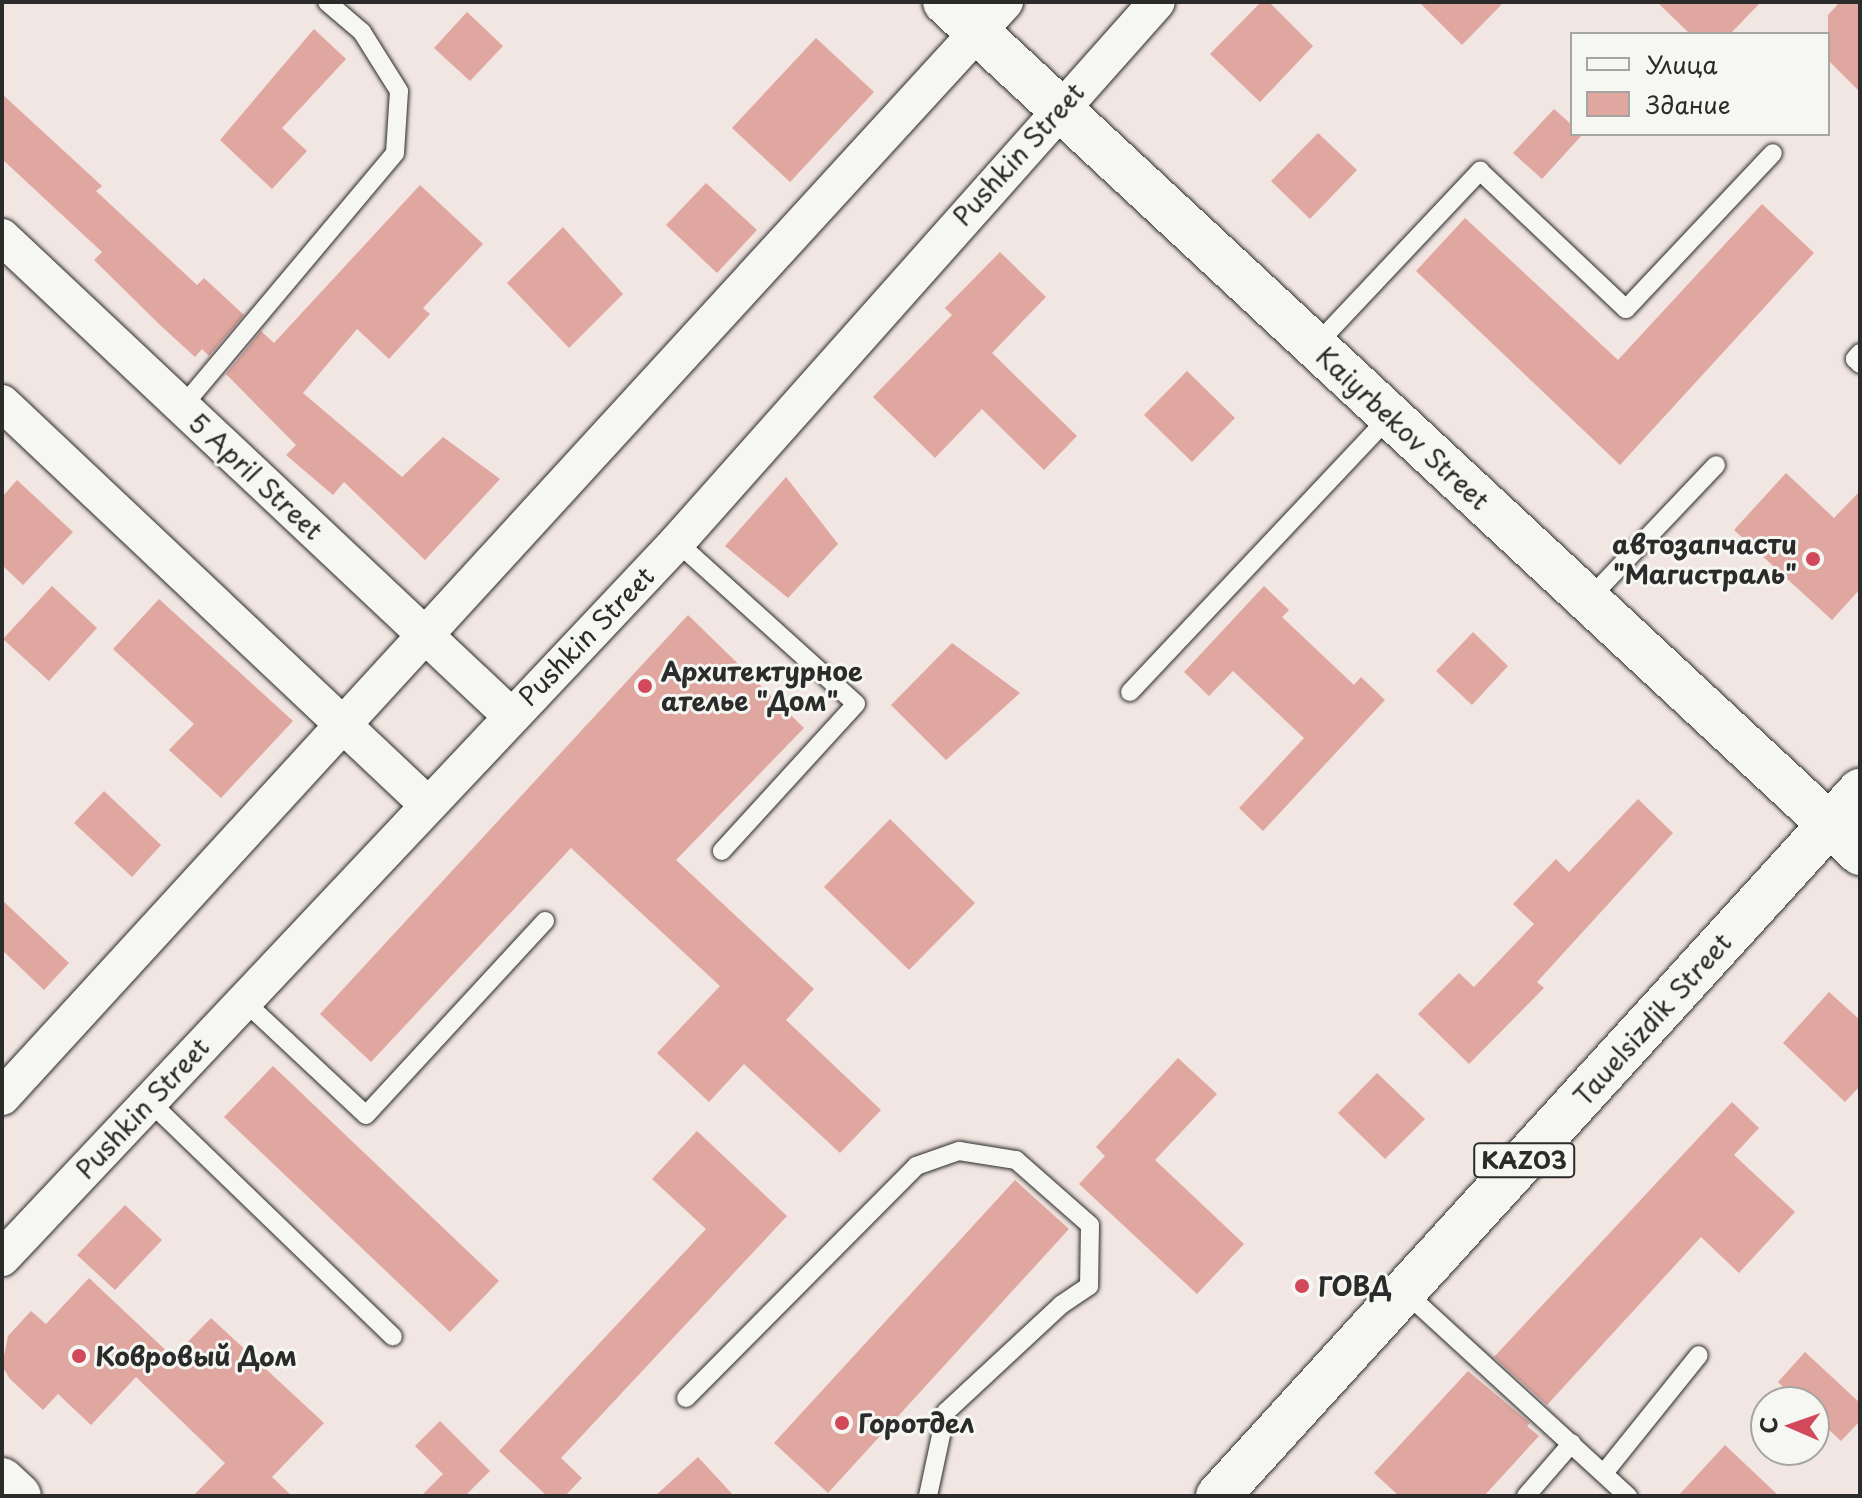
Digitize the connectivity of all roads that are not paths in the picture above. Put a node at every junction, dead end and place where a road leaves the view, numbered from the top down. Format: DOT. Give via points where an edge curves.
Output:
graph roads {
  1 [pos="327,2"];
  2 [pos="945,2"];
  3 [pos="1157,2"];
  4 [pos="991,17"];
  5 [pos="1058,107"];
  6 [pos="1773,153"];
  7 [pos="2,237"];
  8 [pos="1315,346"];
  9 [pos="1860,353"];
  10 [pos="1860,364"];
  11 [pos="2,403"];
  12 [pos="182,407"];
  13 [pos="1390,416"];
  14 [pos="1716,465"];
  15 [pos="677,542"];
  16 [pos="1588,600"];
  17 [pos="424,635"];
  18 [pos="1130,692"];
  19 [pos="510,715"];
  20 [pos="343,725"];
  21 [pos="1860,791"];
  22 [pos="427,804"];
  23 [pos="1845,839"];
  24 [pos="722,851"];
  25 [pos="545,921"];
  26 [pos="243,1000"];
  27 [pos="2,1097"];
  28 [pos="149,1101"];
  29 [pos="2,1258"];
  30 [pos="1404,1291"];
  31 [pos="393,1337"];
  32 [pos="1699,1355"];
  33 [pos="686,1398"];
  34 [pos="1572,1443"];
  35 [pos="1604,1473"];
  36 [pos="2,1480"];
  37 [pos="19,1496"];
  38 [pos="928,1496"];
  39 [pos="1218,1496"];
  40 [pos="1526,1496"];
  41 [pos="1628,1496"];
  1 -- 12 [label="lane" via="362,32 399,91 395,153"];
  2 -- 4 [label="main road, Kaiyrbekov Street"];
  3 -- 5 [label="street, Pushkin Street"];
  4 -- 5 [label="main road, Kaiyrbekov Street"];
  4 -- 17 [label="street"];
  5 -- 8 [label="main road, Kaiyrbekov Street"];
  5 -- 15 [label="street, Pushkin Street"];
  6 -- 8 [label="lane" via="1626,309 1480,171"];
  7 -- 12 [label="street, 5 April Street"];
  8 -- 13 [label="main road, Kaiyrbekov Street"];
  9 -- 10 [label="lane" via="1855,359"];
  11 -- 20 [label="street"];
  12 -- 17 [label="street, 5 April Street"];
  13 -- 16 [label="main road, Kaiyrbekov Street"];
  13 -- 18 [label="lane"];
  14 -- 16 [label="lane"];
  15 -- 19 [label="street, Pushkin Street"];
  15 -- 24 [label="lane" via="856,704"];
  16 -- 23 [label="main road, Kaiyrbekov Street"];
  17 -- 19 [label="street, 5 April Street"];
  17 -- 20 [label="street"];
  19 -- 22 [label="street, Pushkin Street"];
  20 -- 22 [label="street"];
  20 -- 27 [label="street"];
  21 -- 23 [label="main road, Tauelsіzdіk Street / KАZ03"];
  22 -- 26 [label="street, Pushkin Street"];
  23 -- 30 [label="main road, Tauelsіzdіk Street / KАZ03"];
  25 -- 26 [label="lane" via="366,1115"];
  26 -- 28 [label="street, Pushkin Street"];
  28 -- 29 [label="street, Pushkin Street"];
  28 -- 31 [label="lane"];
  30 -- 34 [label="lane"];
  30 -- 39 [label="main road, Tauelsіzdіk Street / KАZ03"];
  32 -- 35 [label="lane"];
  33 -- 38 [label="lane" via="916,1166 959,1151 1016,1160 1090,1225 1089,1286 1061,1305 946,1412"];
  34 -- 35 [label="lane"];
  34 -- 40 [label="lane"];
  35 -- 41 [label="lane"];
  36 -- 37 [label="main road"];
}
